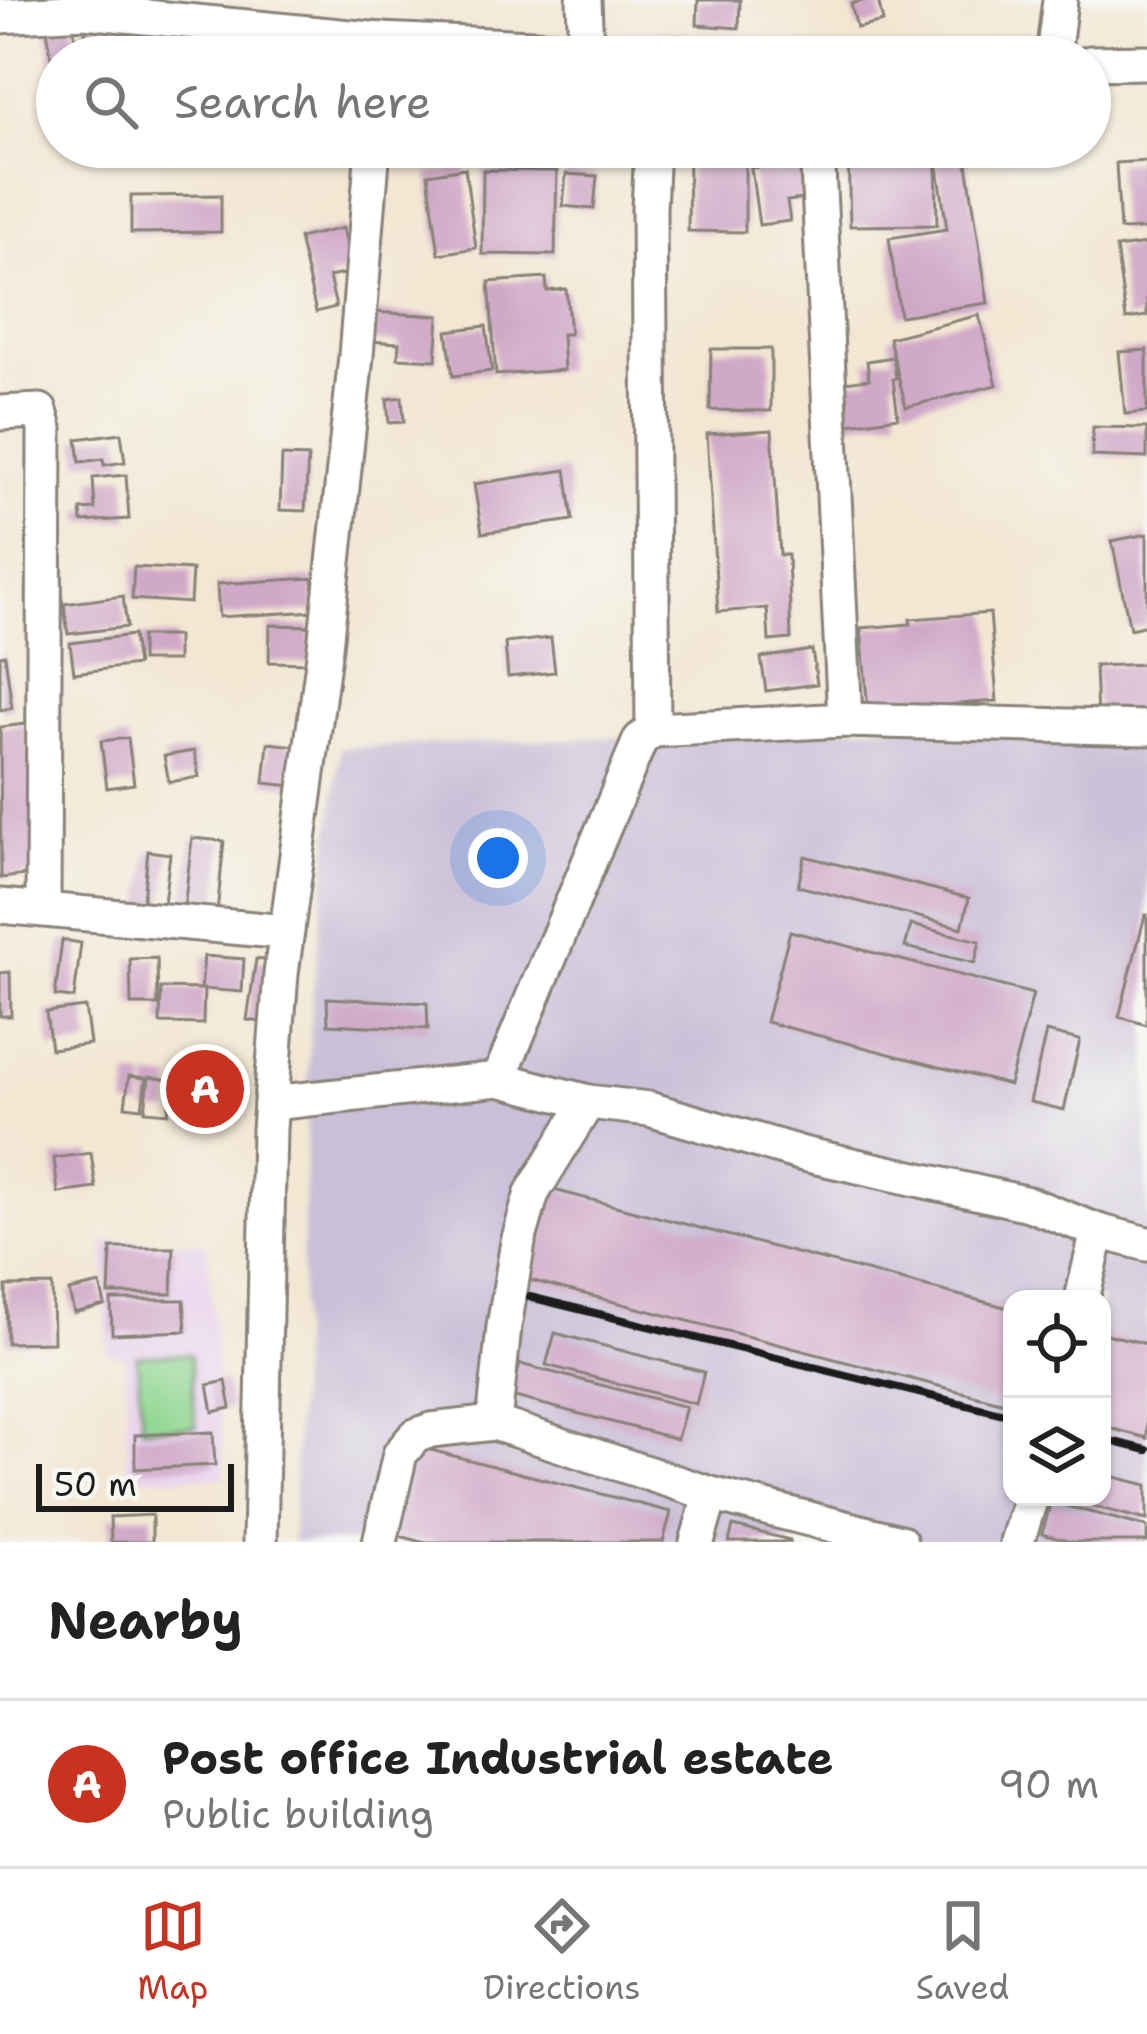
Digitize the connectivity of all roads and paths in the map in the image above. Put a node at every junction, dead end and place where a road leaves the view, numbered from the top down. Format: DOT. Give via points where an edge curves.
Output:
graph roads {
  1 [pos="584,0"];
  2 [pos="1060,0"];
  3 [pos="0,16"];
  4 [pos="285,36"];
  5 [pos="585,36"];
  6 [pos="1056,36"];
  7 [pos="1147,62"];
  8 [pos="1111,63"];
  9 [pos="372,168"];
  10 [pos="651,168"];
  11 [pos="818,168"];
  12 [pos="0,413"];
  13 [pos="845,720"];
  14 [pos="1147,728"];
  15 [pos="653,730"];
  16 [pos="0,906"];
  17 [pos="43,910"];
  18 [pos="286,932"];
  19 [pos="499,1079"];
  20 [pos="588,1102"];
  21 [pos="271,1103"];
  22 [pos="1098,1232"];
  23 [pos="1147,1244"];
  24 [pos="1084,1290"];
  25 [pos="494,1424"];
  26 [pos="711,1494"];
  27 [pos="1028,1506"];
  28 [pos="260,1542"];
  29 [pos="380,1542"];
  30 [pos="697,1542"];
  31 [pos="900,1542"];
  32 [pos="1018,1542"];
  1 -- 5 [label="street"];
  2 -- 6 [label="street"];
  3 -- 4 [label="street" via="84,11"];
  7 -- 8 [label="street"];
  9 -- 18 [label="street" via="325,647"];
  10 -- 15 [label="street"];
  11 -- 13 [label="street"];
  12 -- 17 [label="street" via="40,411 45,429"];
  13 -- 14 [label="street"];
  13 -- 15 [label="street"];
  15 -- 19 [label="street" via="640,740"];
  16 -- 17 [label="street"];
  17 -- 18 [label="street"];
  18 -- 21 [label="street"];
  19 -- 20 [label="street"];
  19 -- 21 [label="street"];
  20 -- 22 [label="street" via="649,1109 803,1154 1029,1204"];
  20 -- 25 [label="street" via="532,1193 503,1327"];
  21 -- 28 [label="street"];
  22 -- 23 [label="street"];
  22 -- 24 [label="street"];
  25 -- 26 [label="street"];
  25 -- 29 [label="street" via="415,1436 400,1454"];
  26 -- 30 [label="street"];
  26 -- 31 [label="street"];
  27 -- 32 [label="street"];
}
